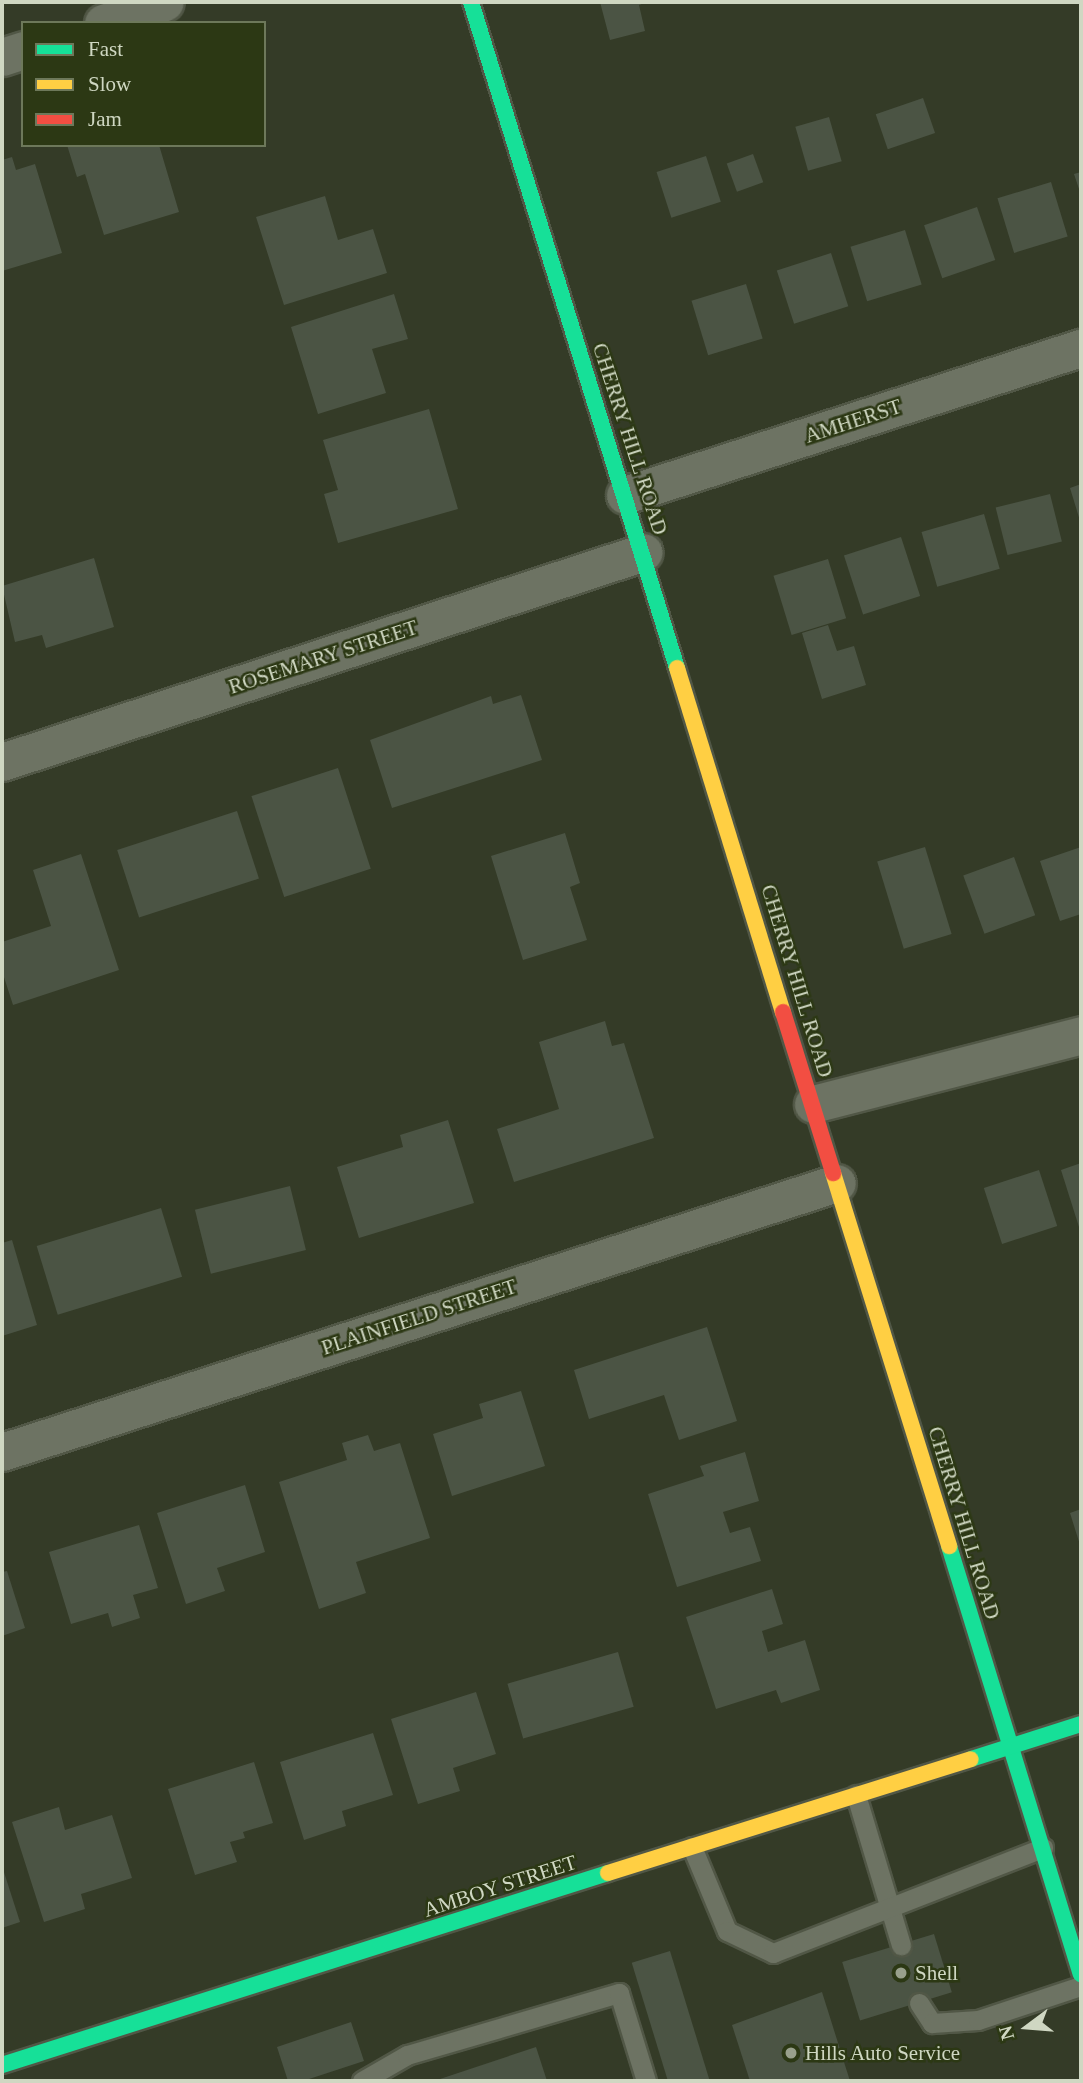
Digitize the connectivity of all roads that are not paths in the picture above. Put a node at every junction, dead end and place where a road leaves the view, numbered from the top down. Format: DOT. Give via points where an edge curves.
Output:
graph roads {
  1 [pos="165,2"];
  2 [pos="471,2"];
  3 [pos="109,21"];
  4 [pos="21,51"];
  5 [pos="2,57"];
  6 [pos="1081,348"];
  7 [pos="625,495"];
  8 [pos="644,552"];
  9 [pos="2,762"];
  10 [pos="1081,1035"];
  11 [pos="813,1104"];
  12 [pos="837,1183"];
  13 [pos="2,1452"];
  14 [pos="1081,1724"];
  15 [pos="1011,1746"];
  16 [pos="856,1795"];
  17 [pos="692,1847"];
  18 [pos="1043,1848"];
  19 [pos="892,1909"];
  20 [pos="901,1945"];
  21 [pos="1081,1974"];
  22 [pos="1081,1986"];
  23 [pos="919,2003"];
  24 [pos="2,2065"];
  25 [pos="362,2081"];
  26 [pos="646,2081"];
  1 -- 3 [label="street"];
  2 -- 7 [label="main road, CHERRY HILL ROAD"];
  4 -- 5 [label="street"];
  6 -- 7 [label="street, AMHERST"];
  7 -- 8 [label="main road, CHERRY HILL ROAD"];
  8 -- 9 [label="street, ROSEMARY STREET"];
  8 -- 11 [label="main road, CHERRY HILL ROAD"];
  10 -- 11 [label="street"];
  11 -- 12 [label="main road, CHERRY HILL ROAD"];
  12 -- 13 [label="street, PLAINFIELD STREET"];
  12 -- 15 [label="main road, CHERRY HILL ROAD"];
  14 -- 15 [label="main road, AMBOY STREET"];
  15 -- 16 [label="main road, AMBOY STREET"];
  15 -- 18 [label="main road, CHERRY HILL ROAD"];
  16 -- 17 [label="main road, AMBOY STREET"];
  16 -- 19 [label="lane"];
  17 -- 19 [label="lane" via="727,1931 773,1954"];
  17 -- 24 [label="main road, AMBOY STREET"];
  18 -- 19 [label="lane"];
  18 -- 21 [label="main road, CHERRY HILL ROAD"];
  19 -- 20 [label="lane"];
  22 -- 23 [label="lane" via="978,2020 932,2023"];
  25 -- 26 [label="lane" via="407,2055 619,1993"];
}
